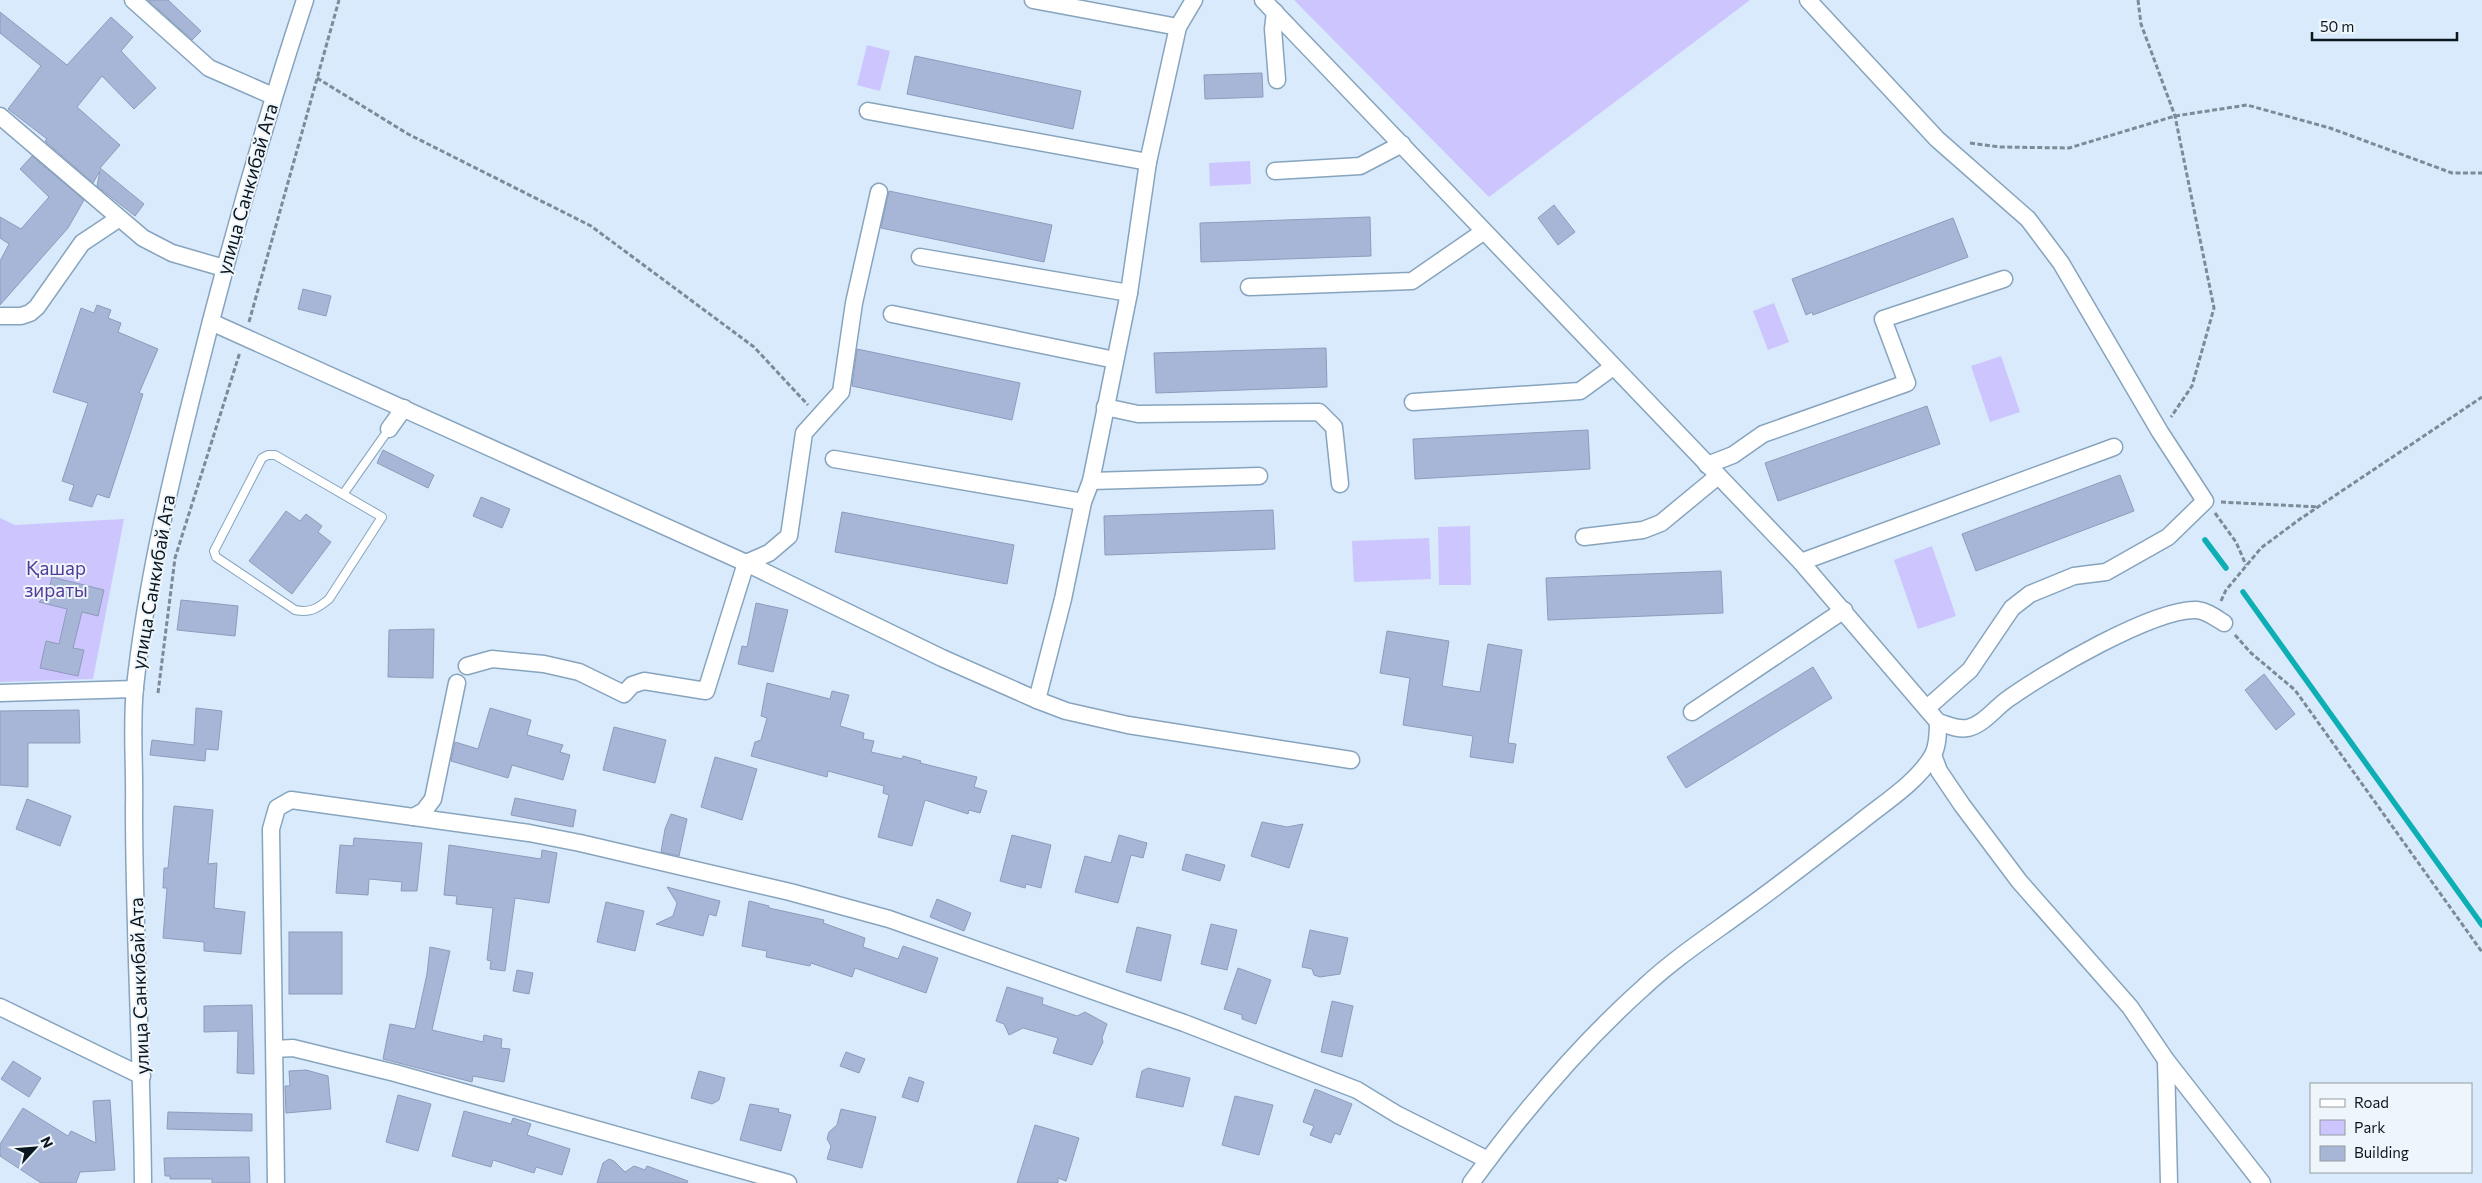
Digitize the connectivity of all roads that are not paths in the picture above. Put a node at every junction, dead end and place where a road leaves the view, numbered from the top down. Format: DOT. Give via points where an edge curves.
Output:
graph roads {
  1 [pos="133,0"];
  2 [pos="305,0"];
  3 [pos="1033,0"];
  4 [pos="1194,0"];
  5 [pos="1264,0"];
  6 [pos="1808,0"];
  7 [pos="1275,12"];
  8 [pos="1178,27"];
  9 [pos="1277,80"];
  10 [pos="274,96"];
  11 [pos="868,110"];
  12 [pos="0,116"];
  13 [pos="1402,144"];
  14 [pos="1148,162"];
  15 [pos="1275,171"];
  16 [pos="879,192"];
  17 [pos="118,219"];
  18 [pos="1483,232"];
  19 [pos="920,257"];
  20 [pos="224,268"];
  21 [pos="2004,279"];
  22 [pos="1249,287"];
  23 [pos="1129,293"];
  24 [pos="892,314"];
  25 [pos="0,316"];
  26 [pos="211,322"];
  27 [pos="1115,360"];
  28 [pos="1613,367"];
  29 [pos="1413,402"];
  30 [pos="1105,407"];
  31 [pos="404,408"];
  32 [pos="389,429"];
  33 [pos="2114,447"];
  34 [pos="834,459"];
  35 [pos="1712,471"];
  36 [pos="1259,476"];
  37 [pos="1091,481"];
  38 [pos="1340,484"];
  39 [pos="344,494"];
  40 [pos="1083,502"];
  41 [pos="1584,537"];
  42 [pos="1801,562"];
  43 [pos="746,563"];
  44 [pos="1844,610"];
  45 [pos="2224,623"];
  46 [pos="467,666"];
  47 [pos="458,683"];
  48 [pos="135,689"];
  49 [pos="0,693"];
  50 [pos="1037,700"];
  51 [pos="1927,708"];
  52 [pos="1692,712"];
  53 [pos="1938,722"];
  54 [pos="1933,755"];
  55 [pos="1352,760"];
  56 [pos="413,817"];
  57 [pos="0,1007"];
  58 [pos="275,1049"];
  59 [pos="2166,1060"];
  60 [pos="142,1076"];
  61 [pos="1488,1160"];
  62 [pos="143,1183"];
  63 [pos="276,1183"];
  64 [pos="788,1183"];
  65 [pos="1471,1183"];
  66 [pos="2169,1183"];
  67 [pos="2262,1183"];
  1 -- 10 [label="street" via="209,68"];
  2 -- 10 [label="street, улица Санкибай Ата"];
  3 -- 8 [label="street"];
  4 -- 8 [label="street"];
  5 -- 7 [label="street"];
  6 -- 51 [label="street" via="1937,139 2028,218 2061,264 2205,502 2168,537 2106,572 2074,576 2030,594 2012,608 1970,670"];
  7 -- 9 [label="street"];
  7 -- 13 [label="street"];
  8 -- 14 [label="street"];
  10 -- 20 [label="street, улица Санкибай Ата"];
  11 -- 14 [label="street"];
  12 -- 17 [label="street"];
  13 -- 15 [label="street" via="1360,166"];
  13 -- 18 [label="street"];
  14 -- 23 [label="street"];
  16 -- 43 [label="street" via="854,303 841,392 804,433 789,536 768,553"];
  17 -- 20 [label="street" via="143,238 172,253"];
  17 -- 25 [label="street" via="82,244 37,308 30,313"];
  18 -- 22 [label="street" via="1412,281"];
  18 -- 28 [label="street"];
  19 -- 23 [label="street"];
  20 -- 26 [label="street, улица Санкибай Ата"];
  21 -- 35 [label="street" via="1883,319 1907,383 1763,434"];
  23 -- 27 [label="street"];
  24 -- 27 [label="street"];
  26 -- 31 [label="street"];
  26 -- 48 [label="street, улица Санкибай Ата" via="175,465 149,593"];
  27 -- 30 [label="street"];
  28 -- 29 [label="street" via="1580,391"];
  28 -- 35 [label="street"];
  30 -- 37 [label="street"];
  30 -- 38 [label="street" via="1138,414 1320,412 1334,427"];
  31 -- 32 [label="street"];
  31 -- 43 [label="street"];
  32 -- 39 [label="lane"];
  33 -- 42 [label="street"];
  34 -- 40 [label="street"];
  35 -- 41 [label="street" via="1661,523 1643,530"];
  35 -- 42 [label="street"];
  36 -- 37 [label="street"];
  37 -- 40 [label="street"];
  39 -- 39 [label="lane" via="276,455 268,455 262,458 214,548 216,557 295,610 307,612 317,609 329,599 382,517"];
  40 -- 50 [label="street"];
  42 -- 44 [label="street"];
  43 -- 46 [label="street" via="706,692 644,681 624,694 579,672 512,659 492,659"];
  43 -- 50 [label="street" via="902,640"];
  44 -- 51 [label="street"];
  44 -- 52 [label="street"];
  45 -- 53 [label="street" via="2197,610 2141,624 2047,674 2007,700 1983,721 1968,728 1954,728"];
  47 -- 56 [label="street" via="433,799 424,811"];
  48 -- 49 [label="street"];
  48 -- 60 [label="street, улица Санкибай Ата" via="134,878"];
  50 -- 55 [label="street" via="1128,725"];
  51 -- 53 [label="street"];
  53 -- 54 [label="street"];
  54 -- 59 [label="street" via="1939,771 1962,805 2019,881 2130,1007"];
  54 -- 61 [label="street" via="1886,801 1644,986 1552,1081"];
  56 -- 58 [label="street" via="298,800 277,808 271,829"];
  56 -- 61 [label="street" via="529,833 631,854 790,892 889,920 1072,982 1358,1090 1398,1115"];
  57 -- 60 [label="street"];
  58 -- 63 [label="street"];
  58 -- 64 [label="street" via="293,1048 395,1073"];
  59 -- 66 [label="street"];
  59 -- 67 [label="street"];
  60 -- 62 [label="street, улица Санкибай Ата"];
  61 -- 65 [label="street"];
}
